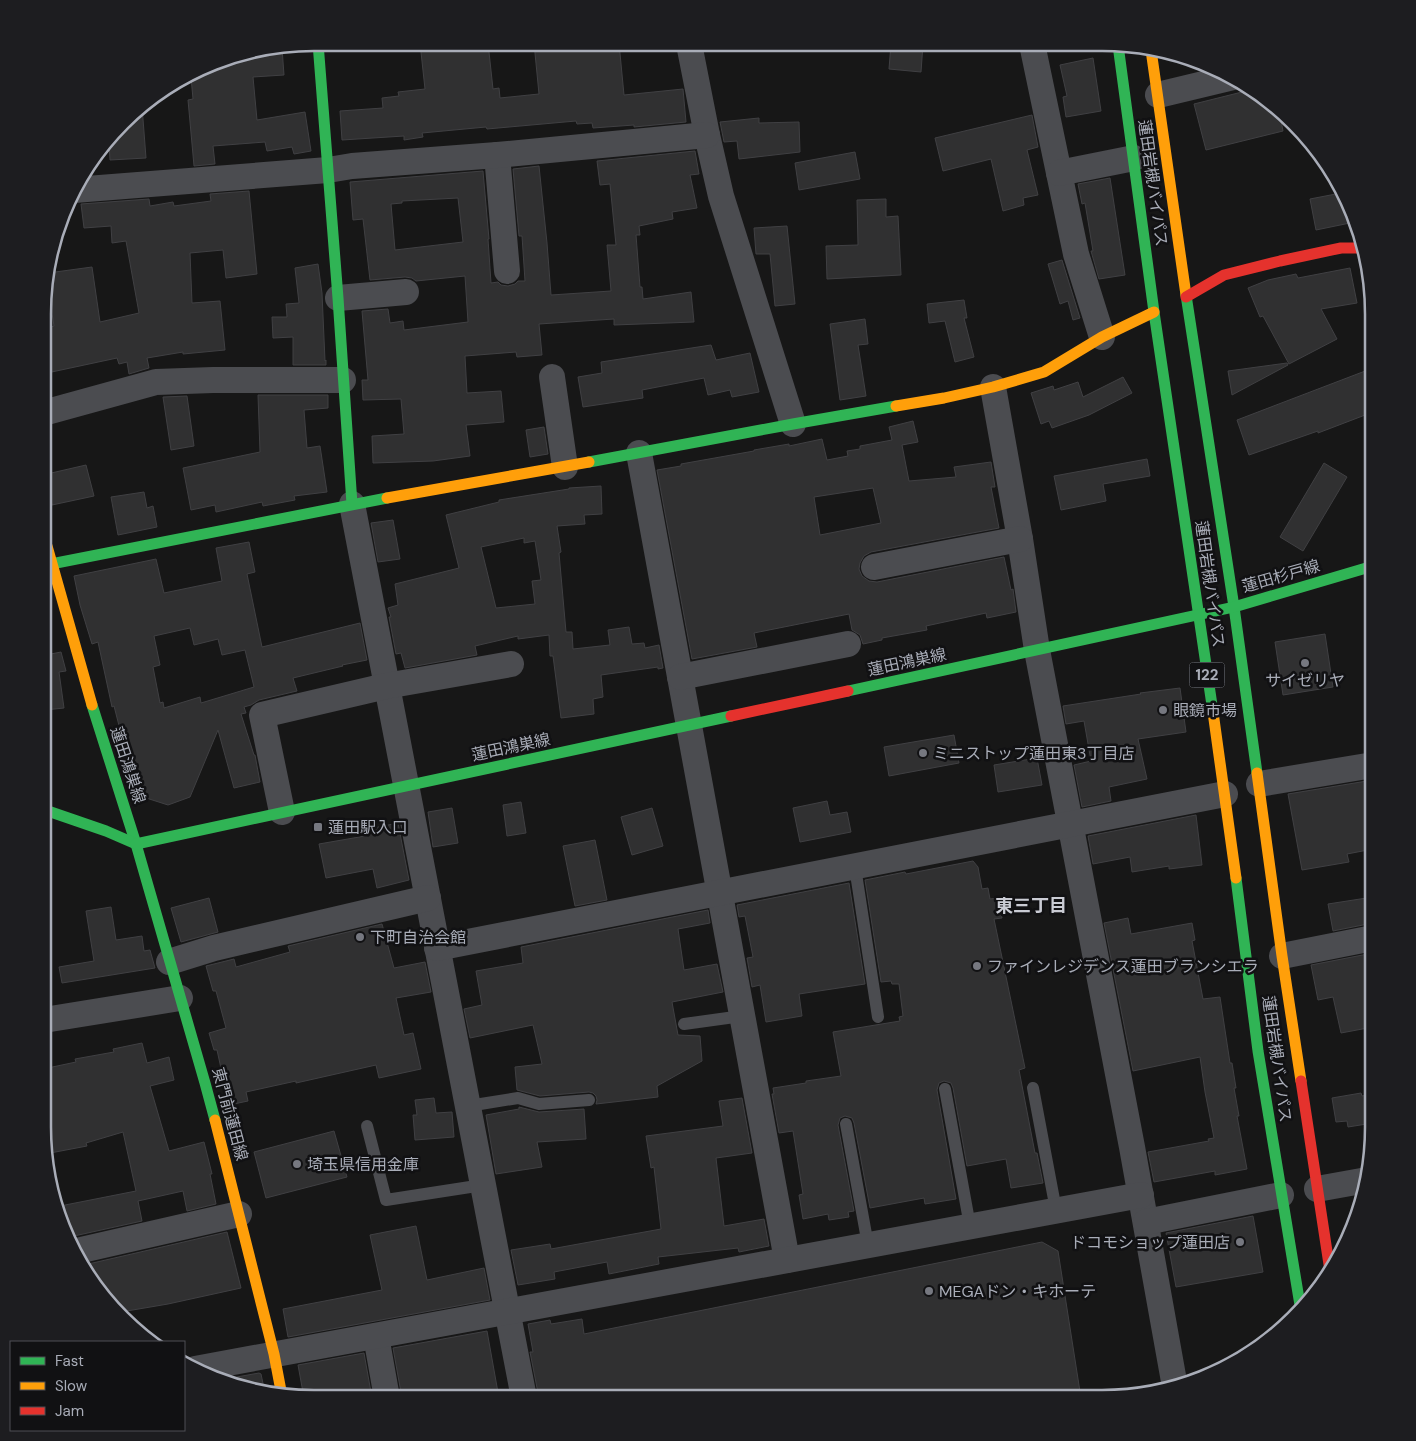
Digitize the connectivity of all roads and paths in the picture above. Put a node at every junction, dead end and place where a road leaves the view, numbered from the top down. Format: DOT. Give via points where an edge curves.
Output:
graph roads {
  1 [pos="319,51"];
  2 [pos="690,51"];
  3 [pos="1033,51"];
  4 [pos="1119,52"];
  5 [pos="1152,56"];
  6 [pos="1221,80"];
  7 [pos="1158,95"];
  8 [pos="707,135"];
  9 [pos="497,155"];
  10 [pos="1134,158"];
  11 [pos="328,170"];
  12 [pos="1059,173"];
  13 [pos="83,189"];
  14 [pos="1356,248"];
  15 [pos="507,272"];
  16 [pos="406,292"];
  17 [pos="1186,297"];
  18 [pos="338,298"];
  19 [pos="1154,312"];
  20 [pos="1102,337"];
  21 [pos="552,377"];
  22 [pos="343,380"];
  23 [pos="992,387"];
  24 [pos="51,411"];
  25 [pos="793,424"];
  26 [pos="638,453"];
  27 [pos="565,467"];
  28 [pos="352,504"];
  29 [pos="1020,539"];
  30 [pos="51,563"];
  31 [pos="874,567"];
  32 [pos="1365,568"];
  33 [pos="51,574"];
  34 [pos="1234,607"];
  35 [pos="1198,614"];
  36 [pos="848,644"];
  37 [pos="1037,650"];
  38 [pos="512,664"];
  39 [pos="680,677"];
  40 [pos="386,686"];
  41 [pos="689,725"];
  42 [pos="1365,765"];
  43 [pos="1259,784"];
  44 [pos="406,786"];
  45 [pos="1225,794"];
  46 [pos="51,812"];
  47 [pos="282,812"];
  48 [pos="1070,824"];
  49 [pos="136,844"];
  50 [pos="855,867"];
  51 [pos="720,893"];
  52 [pos="428,898"];
  53 [pos="1365,940"];
  54 [pos="437,948"];
  55 [pos="1282,956"];
  56 [pos="169,962"];
  57 [pos="180,998"];
  58 [pos="742,1016"];
  59 [pos="878,1017"];
  60 [pos="51,1019"];
  61 [pos="684,1024"];
  62 [pos="1033,1088"];
  63 [pos="945,1090"];
  64 [pos="589,1100"];
  65 [pos="468,1106"];
  66 [pos="846,1124"];
  67 [pos="367,1126"];
  68 [pos="1359,1181"];
  69 [pos="483,1185"];
  70 [pos="1317,1189"];
  71 [pos="1141,1195"];
  72 [pos="1280,1195"];
  73 [pos="1056,1210"];
  74 [pos="239,1214"];
  75 [pos="1146,1222"];
  76 [pos="970,1226"];
  77 [pos="868,1245"];
  78 [pos="82,1250"];
  79 [pos="787,1260"];
  80 [pos="1328,1260"];
  81 [pos="1299,1301"];
  82 [pos="507,1312"];
  83 [pos="376,1336"];
  84 [pos="274,1354"];
  85 [pos="206,1367"];
  86 [pos="1174,1380"];
  87 [pos="280,1388"];
  88 [pos="386,1390"];
  89 [pos="522,1390"];
  1 -- 11 [label="main road"];
  2 -- 8 [label="street"];
  3 -- 12 [label="street"];
  4 -- 10 [label="main road, 蓮田岩槻バイパス / 122"];
  5 -- 7 [label="main road, 蓮田岩槻バイパス / 122"];
  6 -- 7 [label="street"];
  7 -- 17 [label="main road, 蓮田岩槻バイパス / 122"];
  8 -- 9 [label="street"];
  8 -- 25 [label="street" via="721,196"];
  9 -- 11 [label="street"];
  9 -- 15 [label="street"];
  10 -- 12 [label="street"];
  10 -- 19 [label="main road, 蓮田岩槻バイパス / 122"];
  11 -- 13 [label="street"];
  11 -- 18 [label="main road"];
  12 -- 20 [label="street" via="1076,254"];
  14 -- 17 [label="main road" via="1341,248 1224,275"];
  16 -- 18 [label="street"];
  17 -- 34 [label="main road, 蓮田岩槻バイパス / 122"];
  18 -- 22 [label="main road"];
  19 -- 20 [label="main road"];
  19 -- 35 [label="main road, 蓮田岩槻バイパス / 122"];
  20 -- 23 [label="main road" via="1044,372"];
  21 -- 27 [label="street"];
  22 -- 24 [label="street" via="156,382"];
  22 -- 28 [label="main road"];
  23 -- 25 [label="main road"];
  23 -- 29 [label="street"];
  25 -- 26 [label="main road"];
  26 -- 27 [label="main road"];
  26 -- 39 [label="street"];
  27 -- 28 [label="main road"];
  28 -- 30 [label="main road"];
  28 -- 40 [label="street"];
  29 -- 31 [label="street"];
  29 -- 37 [label="street"];
  32 -- 34 [label="main road, 蓮田杉戸線"];
  33 -- 49 [label="main road, 蓮田鴻巣線"];
  34 -- 35 [label="main road, 蓮田杉戸線"];
  34 -- 43 [label="main road, 蓮田岩槻バイパス / 122"];
  35 -- 37 [label="main road, 蓮田鴻巣線"];
  35 -- 45 [label="main road, 蓮田岩槻バイパス / 122"];
  36 -- 39 [label="street"];
  37 -- 41 [label="main road, 蓮田鴻巣線"];
  37 -- 48 [label="street"];
  38 -- 40 [label="street"];
  39 -- 41 [label="street"];
  40 -- 44 [label="street"];
  40 -- 47 [label="street" via="262,715"];
  41 -- 44 [label="main road, 蓮田鴻巣線"];
  41 -- 51 [label="street"];
  42 -- 43 [label="street"];
  43 -- 55 [label="main road, 蓮田岩槻バイパス / 122"];
  44 -- 47 [label="main road, 蓮田鴻巣線"];
  44 -- 52 [label="street"];
  45 -- 48 [label="street"];
  45 -- 72 [label="main road, 蓮田岩槻バイパス / 122"];
  46 -- 49 [label="main road"];
  47 -- 49 [label="main road, 蓮田鴻巣線"];
  48 -- 50 [label="street"];
  48 -- 71 [label="street"];
  49 -- 56 [label="main road, 東門前蓮田線"];
  50 -- 51 [label="street"];
  50 -- 59 [label="lane"];
  51 -- 54 [label="street"];
  51 -- 58 [label="street"];
  52 -- 54 [label="street"];
  52 -- 56 [label="street" via="214,948"];
  53 -- 55 [label="street"];
  54 -- 65 [label="street"];
  55 -- 70 [label="main road, 蓮田岩槻バイパス / 122"];
  56 -- 57 [label="main road, 東門前蓮田線"];
  57 -- 60 [label="street"];
  57 -- 74 [label="main road, 東門前蓮田線"];
  58 -- 61 [label="lane"];
  58 -- 79 [label="street"];
  62 -- 73 [label="lane"];
  63 -- 76 [label="lane"];
  64 -- 65 [label="lane" via="539,1104 518,1098"];
  65 -- 69 [label="street"];
  66 -- 77 [label="lane"];
  67 -- 69 [label="lane" via="386,1200"];
  68 -- 70 [label="street"];
  69 -- 82 [label="street"];
  70 -- 80 [label="main road, 蓮田岩槻バイパス / 122"];
  71 -- 73 [label="street"];
  71 -- 75 [label="street"];
  72 -- 75 [label="street"];
  72 -- 81 [label="main road, 蓮田岩槻バイパス / 122"];
  73 -- 76 [label="street"];
  74 -- 78 [label="street"];
  74 -- 84 [label="main road, 東門前蓮田線"];
  75 -- 86 [label="street"];
  76 -- 77 [label="street"];
  77 -- 79 [label="street"];
  79 -- 82 [label="street"];
  82 -- 83 [label="street"];
  82 -- 89 [label="street"];
  83 -- 84 [label="street"];
  83 -- 88 [label="street"];
  84 -- 85 [label="street"];
  84 -- 87 [label="main road, 東門前蓮田線"];
}
